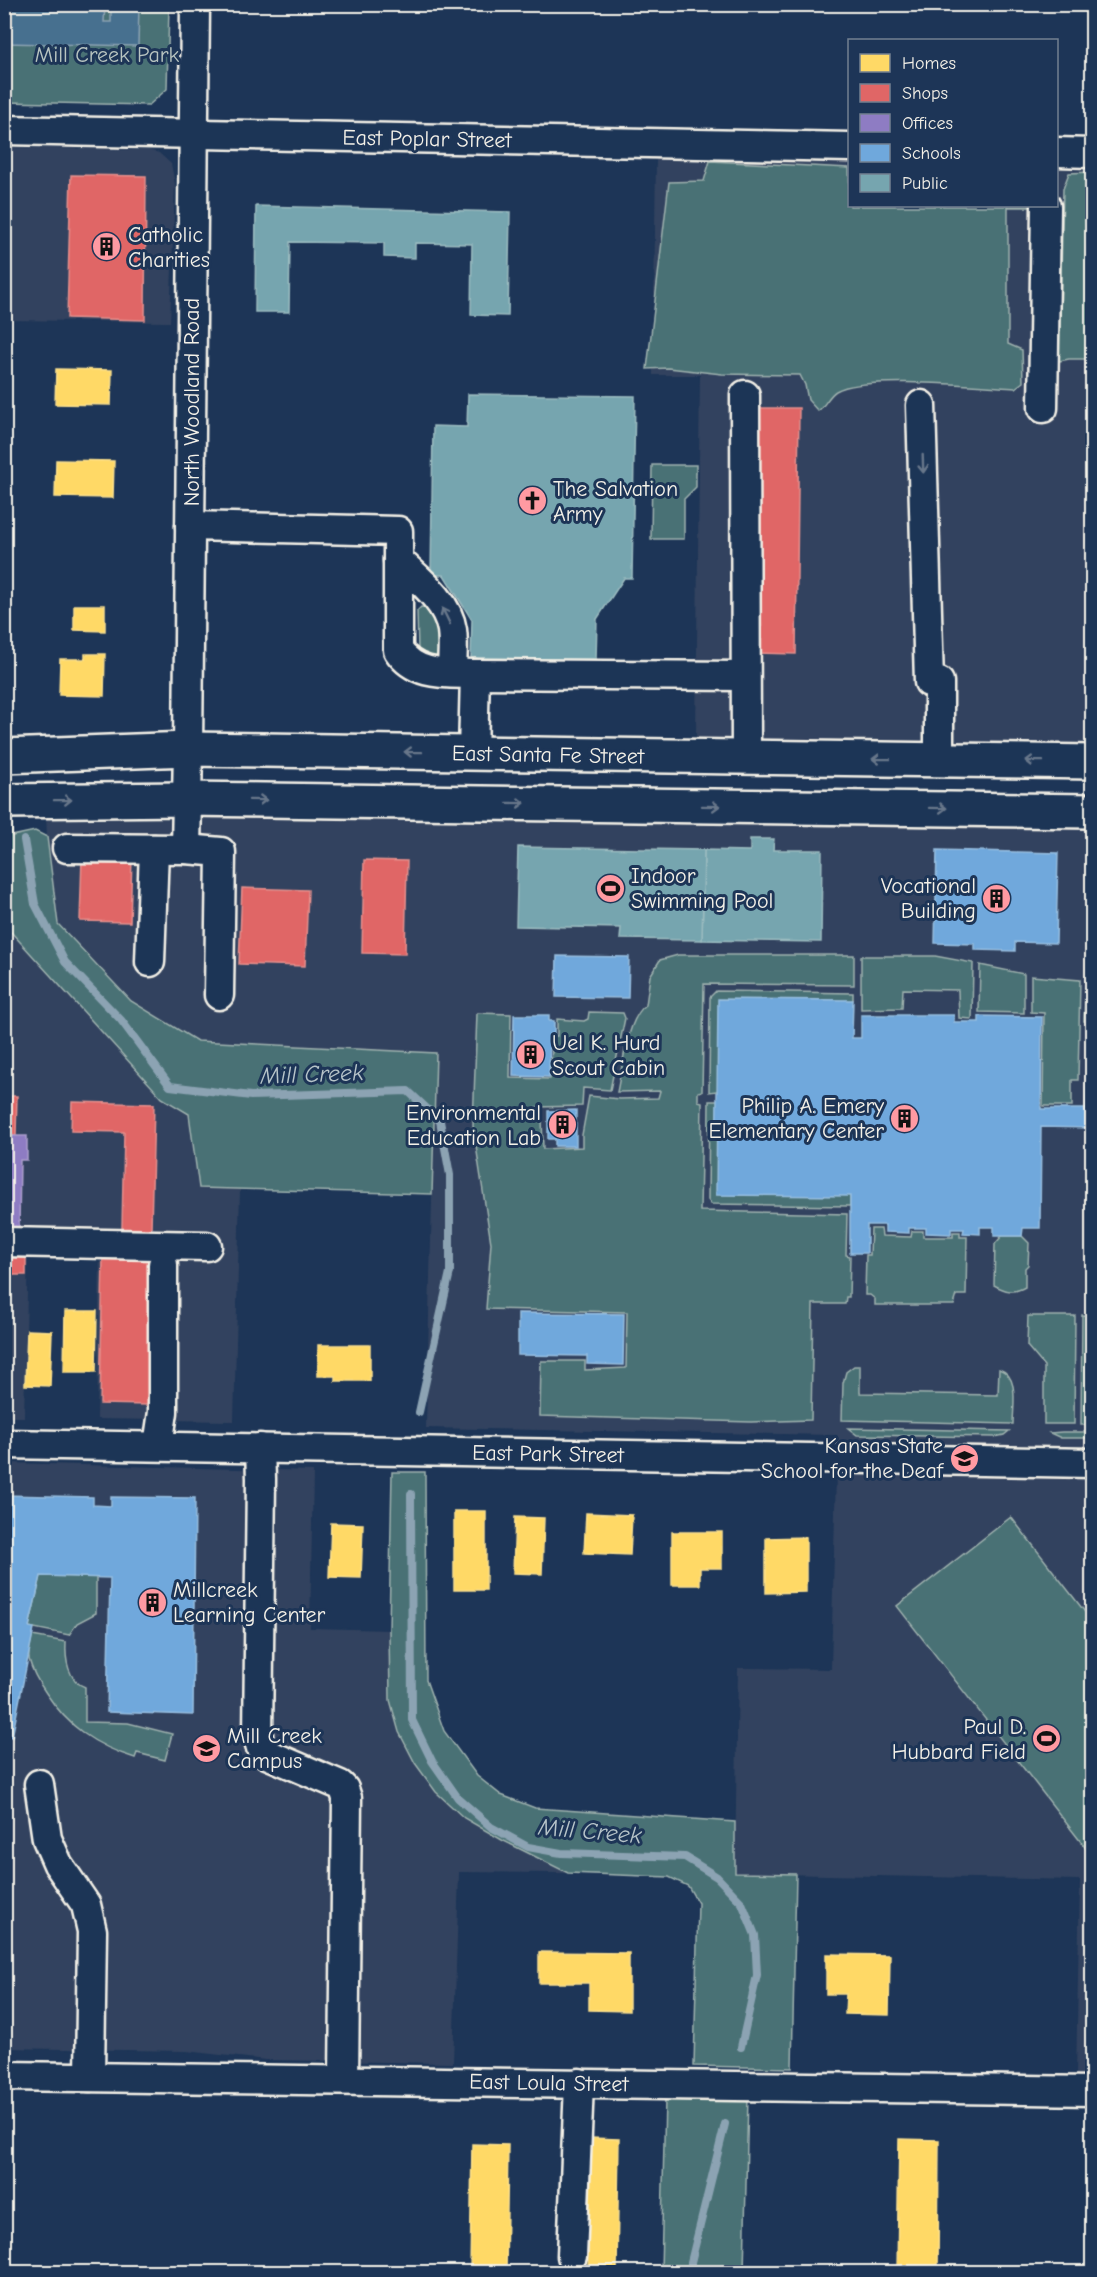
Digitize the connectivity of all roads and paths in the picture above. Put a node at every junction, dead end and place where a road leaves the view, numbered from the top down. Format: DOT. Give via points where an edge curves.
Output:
graph roads {
  1 [pos="195,4"];
  2 [pos="4,130"];
  3 [pos="193,133"];
  4 [pos="848,147"];
  5 [pos="1058,152"];
  6 [pos="1092,153"];
  7 [pos="1046,207"];
  8 [pos="746,395"];
  9 [pos="921,405"];
  10 [pos="1043,408"];
  11 [pos="190,526"];
  12 [pos="398,560"];
  13 [pos="463,674"];
  14 [pos="745,676"];
  15 [pos="188,749"];
  16 [pos="473,753"];
  17 [pos="4,756"];
  18 [pos="746,757"];
  19 [pos="939,760"];
  20 [pos="1092,762"];
  21 [pos="185,799"];
  22 [pos="4,801"];
  23 [pos="472,802"];
  24 [pos="1092,811"];
  25 [pos="67,848"];
  26 [pos="154,849"];
  27 [pos="186,849"];
  28 [pos="150,962"];
  29 [pos="219,995"];
  30 [pos="4,1242"];
  31 [pos="207,1246"];
  32 [pos="163,1264"];
  33 [pos="4,1444"];
  34 [pos="159,1446"];
  35 [pos="260,1448"];
  36 [pos="1092,1463"];
  37 [pos="39,1784"];
  38 [pos="4,2076"];
  39 [pos="90,2077"];
  40 [pos="344,2080"];
  41 [pos="579,2083"];
  42 [pos="1092,2091"];
  43 [pos="572,2256"];
  1 -- 3 [label="street, North Woodland Road"];
  2 -- 3 [label="street, East Poplar Street"];
  3 -- 4 [label="street, East Poplar Street"];
  3 -- 11 [label="street, North Woodland Road"];
  5 -- 6 [label="street"];
  7 -- 10 [label="street"];
  8 -- 14 [label="street"];
  9 -- 19 [label="street, one-way"];
  11 -- 12 [label="street" via="398,531"];
  11 -- 15 [label="street, North Woodland Road"];
  13 -- 12 [label="street, one-way" via="447,615 435,596"];
  12 -- 13 [label="street" via="398,650 406,662 429,672"];
  13 -- 14 [label="street"];
  13 -- 16 [label="street"];
  14 -- 18 [label="street"];
  16 -- 15 [label="main road, East Santa Fe Street, one-way"];
  15 -- 17 [label="main road, East Santa Fe Street"];
  15 -- 21 [label="street, North Woodland Road"];
  16 -- 18 [label="main road, East Santa Fe Street"];
  16 -- 23 [label="main road"];
  19 -- 18 [label="main road, East Santa Fe Street, one-way"];
  20 -- 19 [label="main road, East Santa Fe Street, one-way"];
  22 -- 21 [label="main road, one-way"];
  21 -- 23 [label="main road, one-way"];
  21 -- 27 [label="street, North Woodland Road"];
  23 -- 24 [label="main road, one-way"];
  25 -- 26 [label="street"];
  26 -- 27 [label="street"];
  26 -- 28 [label="street"];
  27 -- 29 [label="street" via="221,852"];
  30 -- 31 [label="street"];
  32 -- 34 [label="street" via="163,1412"];
  33 -- 34 [label="street, East Park Street"];
  34 -- 35 [label="street, East Park Street"];
  35 -- 36 [label="street, East Park Street"];
  35 -- 40 [label="street" via="258,1737 267,1754 340,1785 347,1798"];
  37 -- 39 [label="street" via="47,1839 58,1864 86,1905 92,1930"];
  38 -- 39 [label="street, East Loula Street"];
  39 -- 40 [label="street, East Loula Street"];
  40 -- 41 [label="street, East Loula Street"];
  41 -- 42 [label="street, East Loula Street"];
  41 -- 43 [label="street"];
}
